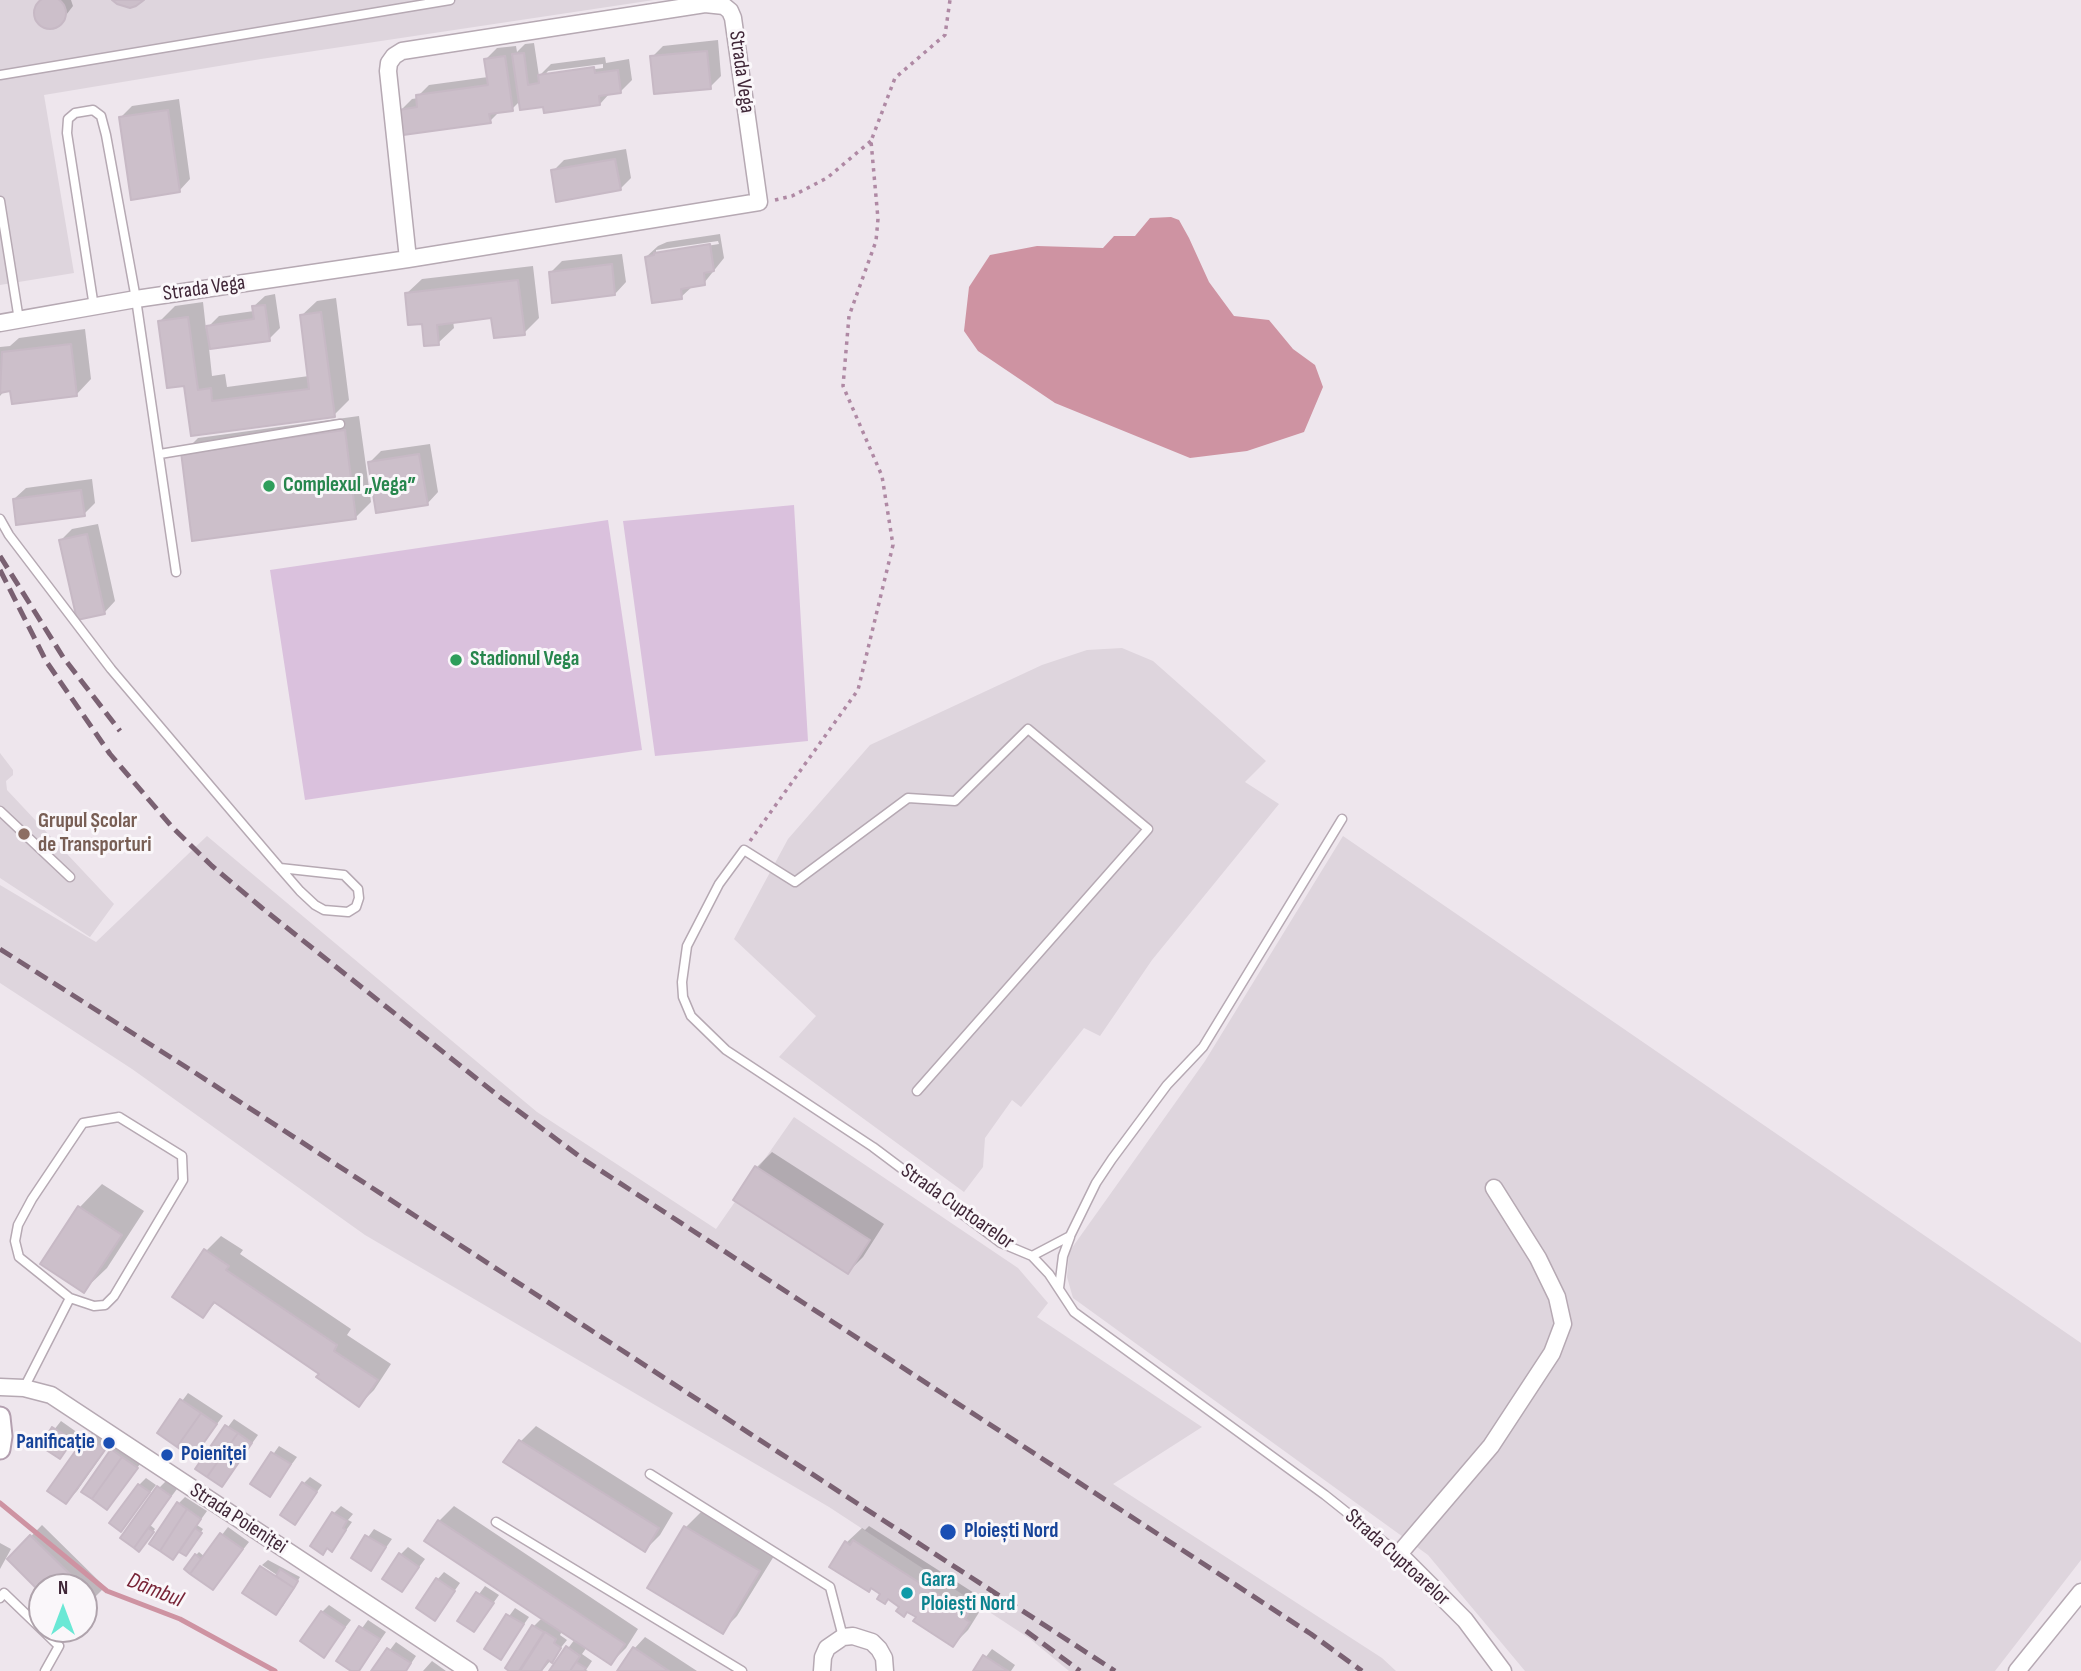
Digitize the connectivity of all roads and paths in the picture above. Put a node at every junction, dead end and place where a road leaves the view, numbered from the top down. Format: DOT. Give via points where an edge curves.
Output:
graph roads {
  1 [pos="450,0"];
  2 [pos="950,0"];
  3 [pos="0,75"];
  4 [pos="871,141"];
  5 [pos="0,201"];
  6 [pos="759,202"];
  7 [pos="408,260"];
  8 [pos="136,299"];
  9 [pos="94,307"];
  10 [pos="19,320"];
  11 [pos="0,323"];
  12 [pos="340,424"];
  13 [pos="160,454"];
  14 [pos="0,519"];
  15 [pos="176,572"];
  16 [pos="0,811"];
  17 [pos="1342,819"];
  18 [pos="744,850"];
  19 [pos="280,868"];
  20 [pos="70,877"];
  21 [pos="917,1091"];
  22 [pos="1494,1188"];
  23 [pos="1070,1236"];
  24 [pos="1032,1256"];
  25 [pos="1059,1288"];
  26 [pos="70,1298"];
  27 [pos="0,1387"];
  28 [pos="24,1388"];
  29 [pos="0,1417"];
  30 [pos="0,1449"];
  31 [pos="650,1474"];
  32 [pos="496,1522"];
  33 [pos="1399,1554"];
  34 [pos="2081,1592"];
  35 [pos="0,1598"];
  36 [pos="842,1637"];
  37 [pos="45,1671"];
  38 [pos="469,1671"];
  39 [pos="742,1671"];
  40 [pos="822,1671"];
  41 [pos="885,1671"];
  42 [pos="1503,1671"];
  43 [pos="2017,1671"];
  1 -- 3 [label="lane"];
  2 -- 4 [label="path" via="945,35 895,78"];
  4 -- 6 [label="path" via="827,178 792,196"];
  4 -- 18 [label="path" via="876,241 849,316 843,386 882,477 893,545 858,690"];
  5 -- 10 [label="lane"];
  6 -- 7 [label="street, Strada Vega"];
  6 -- 7 [label="street, Strada Vega" via="733,18 724,6 705,4 402,51 394,55 388,71"];
  7 -- 8 [label="street, Strada Vega"];
  8 -- 9 [label="street, Strada Vega"];
  8 -- 9 [label="lane" via="101,116 93,110 75,113 68,119 67,133"];
  8 -- 13 [label="lane"];
  9 -- 10 [label="street, Strada Vega"];
  10 -- 11 [label="street, Strada Vega"];
  12 -- 13 [label="lane"];
  13 -- 15 [label="lane"];
  14 -- 19 [label="lane" via="111,669"];
  16 -- 20 [label="lane"];
  17 -- 23 [label="lane" via="1203,1047 1167,1084 1112,1159"];
  18 -- 21 [label="lane" via="795,882 908,798 955,801 1028,730 1148,829"];
  18 -- 24 [label="lane, Strada Cuptoarelor" via="719,884 687,946 682,982 691,1016 726,1050 873,1147 1001,1243"];
  19 -- 19 [label="lane" via="324,911 348,912 356,906 358,889 344,875"];
  22 -- 33 [label="street" via="1538,1258 1557,1297 1563,1324 1552,1353 1491,1446"];
  23 -- 24 [label="lane"];
  23 -- 25 [label="lane"];
  24 -- 25 [label="lane, Strada Cuptoarelor"];
  25 -- 33 [label="lane, Strada Cuptoarelor" via="1074,1312"];
  26 -- 26 [label="lane" via="94,1306 114,1296 183,1180 182,1156 119,1116 83,1123 18,1225 19,1257"];
  26 -- 28 [label="lane"];
  27 -- 28 [label="street, Strada Poieniței"];
  28 -- 38 [label="street, Strada Poieniței" via="51,1395"];
  29 -- 30 [label="main road"];
  31 -- 36 [label="lane" via="830,1587"];
  32 -- 39 [label="lane"];
  33 -- 42 [label="street, Strada Cuptoarelor" via="1465,1620"];
  34 -- 43 [label="street"];
  35 -- 37 [label="lane" via="4,1593 60,1646"];
  36 -- 40 [label="street" via="828,1648"];
  36 -- 41 [label="street" via="872,1642 884,1658"];
}
